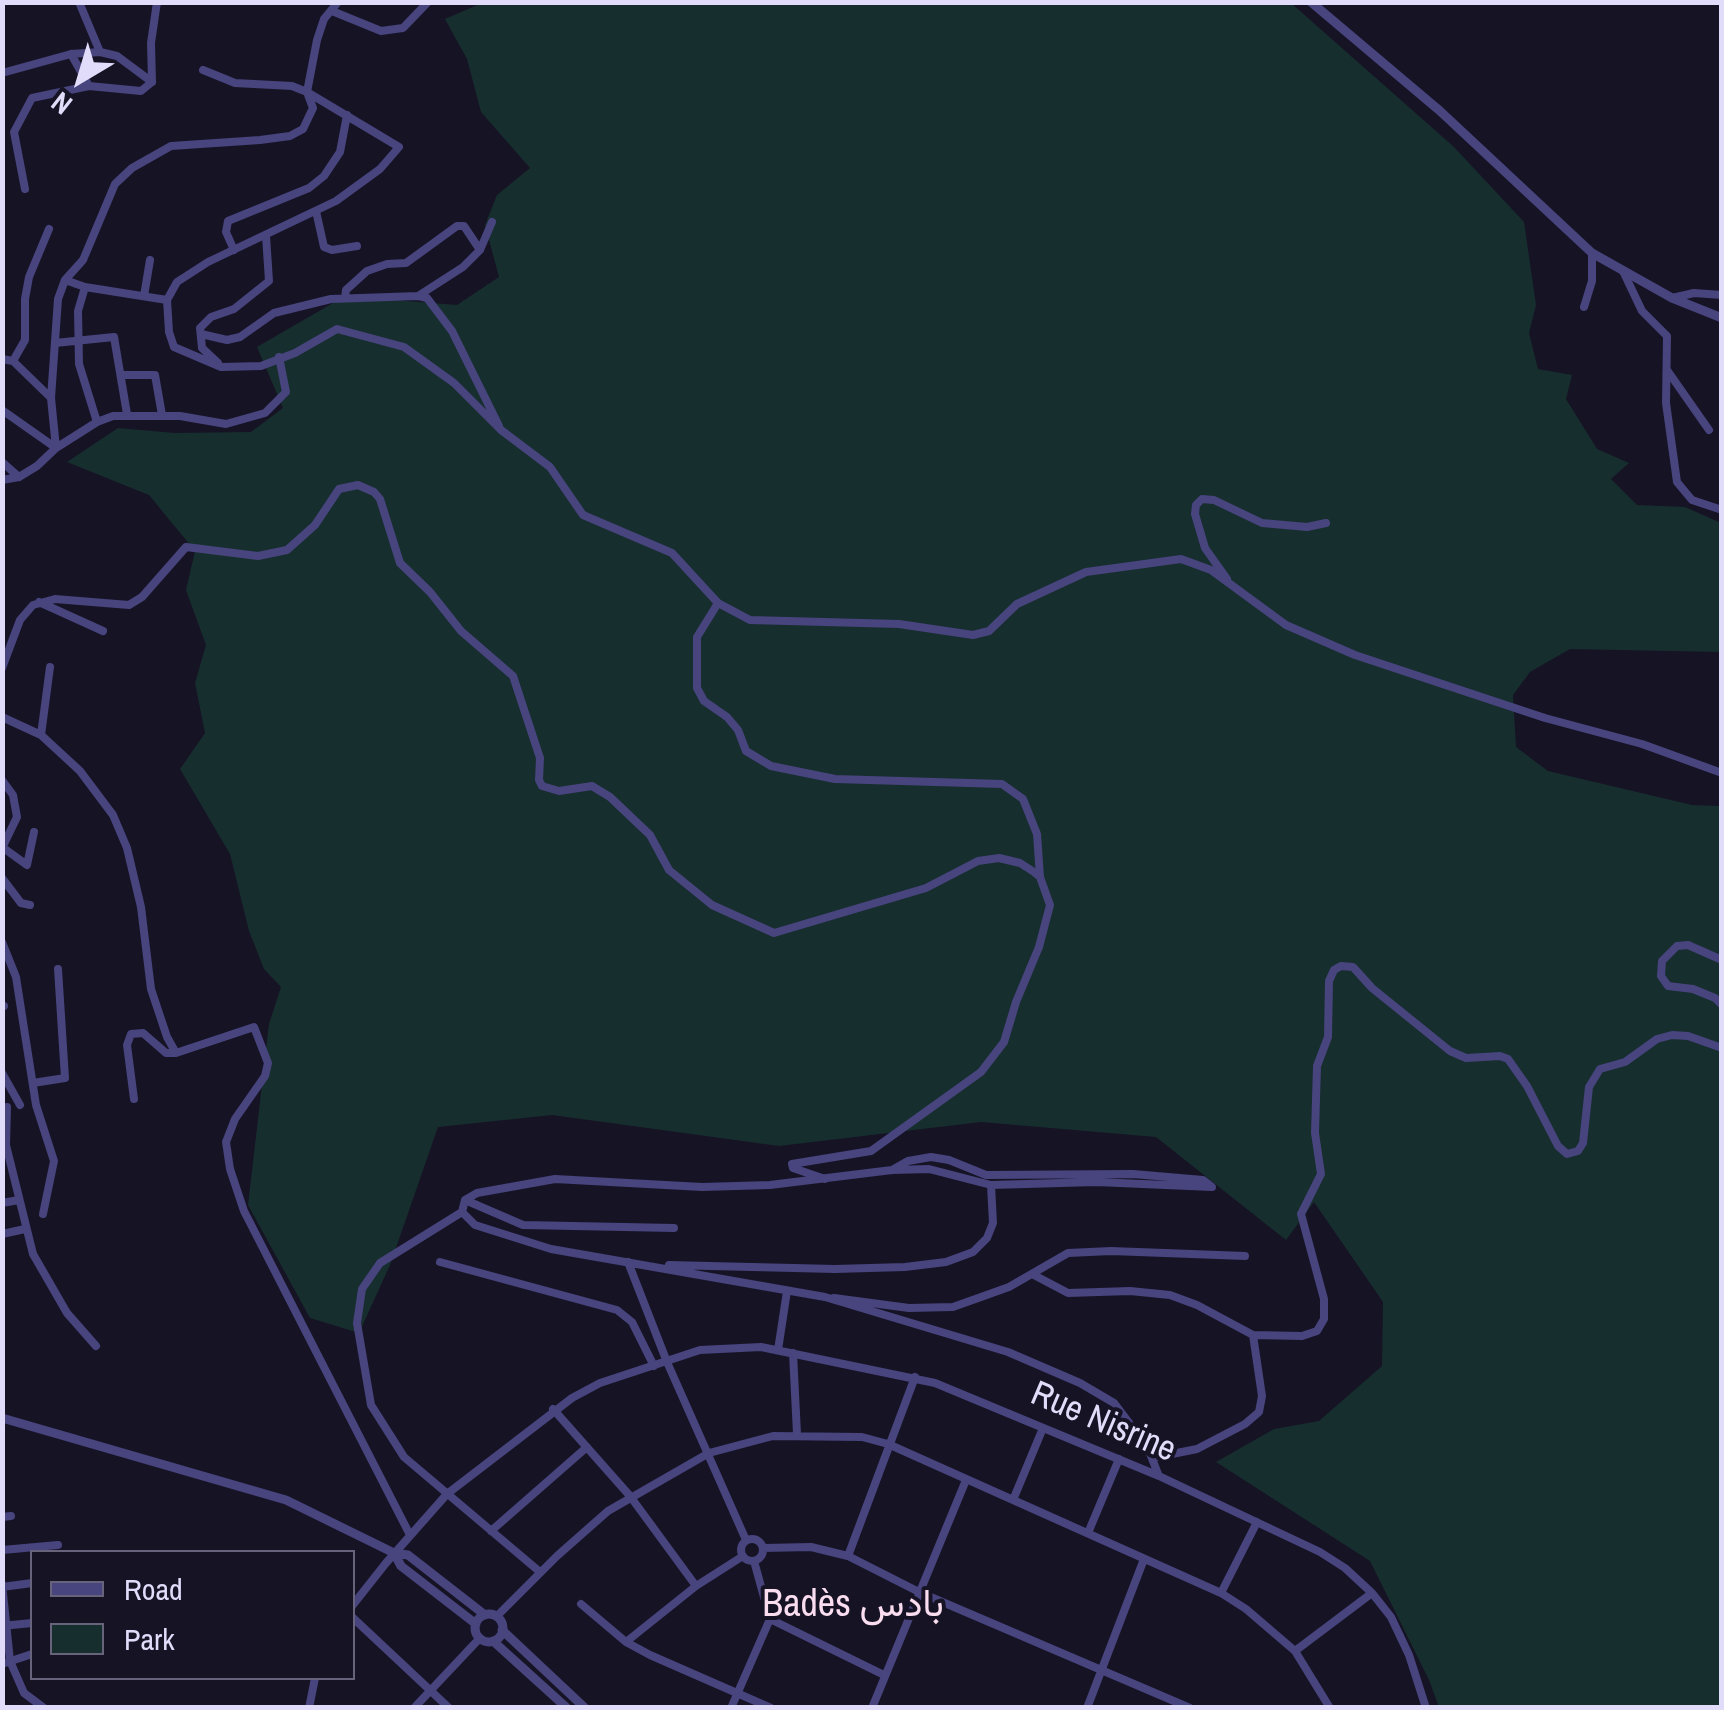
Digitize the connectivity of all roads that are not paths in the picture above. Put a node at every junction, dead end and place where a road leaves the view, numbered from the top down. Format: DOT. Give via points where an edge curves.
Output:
graph roads {
  1 [pos="79,2"];
  2 [pos="157,2"];
  3 [pos="338,2"];
  4 [pos="428,2"];
  5 [pos="1312,2"];
  6 [pos="332,11"];
  7 [pos="100,52"];
  8 [pos="71,54"];
  9 [pos="204,70"];
  10 [pos="2,73"];
  11 [pos="152,82"];
  12 [pos="88,86"];
  13 [pos="307,92"];
  14 [pos="348,116"];
  15 [pos="25,189"];
  16 [pos="316,210"];
  17 [pos="492,222"];
  18 [pos="49,229"];
  19 [pos="266,236"];
  20 [pos="357,246"];
  21 [pos="234,250"];
  22 [pos="480,250"];
  23 [pos="1592,253"];
  24 [pos="150,260"];
  25 [pos="1623,271"];
  26 [pos="65,280"];
  27 [pos="84,287"];
  28 [pos="1722,295"];
  29 [pos="144,296"];
  30 [pos="418,296"];
  31 [pos="344,298"];
  32 [pos="1672,298"];
  33 [pos="168,300"];
  34 [pos="1584,307"];
  35 [pos="1722,318"];
  36 [pos="201,334"];
  37 [pos="77,341"];
  38 [pos="55,344"];
  39 [pos="279,357"];
  40 [pos="8,360"];
  41 [pos="221,366"];
  42 [pos="1668,370"];
  43 [pos="122,375"];
  44 [pos="52,398"];
  45 [pos="2,410"];
  46 [pos="127,414"];
  47 [pos="162,416"];
  48 [pos="97,422"];
  49 [pos="500,430"];
  50 [pos="1710,430"];
  51 [pos="56,448"];
  52 [pos="2,462"];
  53 [pos="19,477"];
  54 [pos="2,480"];
  55 [pos="1722,510"];
  56 [pos="1326,523"];
  57 [pos="1229,583"];
  58 [pos="39,602"];
  59 [pos="718,603"];
  60 [pos="103,631"];
  61 [pos="50,667"];
  62 [pos="2,668"];
  63 [pos="2,716"];
  64 [pos="41,736"];
  65 [pos="1722,773"];
  66 [pos="2,780"];
  67 [pos="34,832"];
  68 [pos="3,848"];
  69 [pos="1040,876"];
  70 [pos="2,878"];
  71 [pos="30,905"];
  72 [pos="2,942"];
  73 [pos="1722,960"];
  74 [pos="58,969"];
  75 [pos="1722,1005"];
  76 [pos="1722,1048"];
  77 [pos="176,1053"];
  78 [pos="2,1072"];
  79 [pos="33,1083"];
  80 [pos="134,1099"];
  81 [pos="36,1104"];
  82 [pos="20,1105"];
  83 [pos="4,1108"];
  84 [pos="4,1142"];
  85 [pos="12,1163"];
  86 [pos="2,1168"];
  87 [pos="892,1170"];
  88 [pos="825,1180"];
  89 [pos="990,1185"];
  90 [pos="19,1200"];
  91 [pos="465,1200"];
  92 [pos="2,1203"];
  93 [pos="462,1212"];
  94 [pos="43,1214"];
  95 [pos="674,1228"];
  96 [pos="25,1229"];
  97 [pos="2,1234"];
  98 [pos="1245,1256"];
  99 [pos="440,1262"];
  100 [pos="628,1262"];
  101 [pos="646,1264"];
  102 [pos="1032,1274"];
  103 [pos="787,1291"];
  104 [pos="824,1297"];
  105 [pos="1253,1336"];
  106 [pos="96,1346"];
  107 [pos="778,1350"];
  108 [pos="793,1353"];
  109 [pos="667,1362"];
  110 [pos="654,1366"];
  111 [pos="914,1378"];
  112 [pos="554,1409"];
  113 [pos="2,1418"];
  114 [pos="1043,1428"];
  115 [pos="797,1434"];
  116 [pos="888,1444"];
  117 [pos="586,1447"];
  118 [pos="709,1453"];
  119 [pos="1152,1458"];
  120 [pos="1120,1460"];
  121 [pos="1159,1476"];
  122 [pos="966,1480"];
  123 [pos="448,1494"];
  124 [pos="630,1496"];
  125 [pos="1014,1500"];
  126 [pos="1256,1522"];
  127 [pos="491,1531"];
  128 [pos="1088,1533"];
  129 [pos="410,1535"];
  130 [pos="746,1540"];
  131 [pos="58,1545"];
  132 [pos="763,1548"];
  133 [pos="2,1550"];
  134 [pos="394,1553"];
  135 [pos="743,1556"];
  136 [pos="848,1556"];
  137 [pos="1144,1559"];
  138 [pos="754,1561"];
  139 [pos="540,1572"];
  140 [pos="30,1583"];
  141 [pos="3,1586"];
  142 [pos="696,1586"];
  143 [pos="919,1592"];
  144 [pos="1221,1593"];
  145 [pos="1372,1593"];
  146 [pos="355,1602"];
  147 [pos="581,1604"];
  148 [pos="484,1614"];
  149 [pos="497,1616"];
  150 [pos="770,1619"];
  151 [pos="355,1620"];
  152 [pos="30,1623"];
  153 [pos="476,1624"];
  154 [pos="4,1626"];
  155 [pos="502,1630"];
  156 [pos="480,1638"];
  157 [pos="493,1640"];
  158 [pos="626,1642"];
  159 [pos="1296,1651"];
  160 [pos="30,1655"];
  161 [pos="6,1662"];
  162 [pos="1103,1670"];
  163 [pos="884,1675"];
  164 [pos="315,1680"];
  165 [pos="432,1691"];
  166 [pos="738,1693"];
  167 [pos="575,1698"];
  168 [pos="566,1707"];
  169 [pos="44,1708"];
  170 [pos="309,1708"];
  171 [pos="414,1708"];
  172 [pos="448,1708"];
  173 [pos="586,1708"];
  174 [pos="732,1708"];
  175 [pos="771,1708"];
  176 [pos="872,1708"];
  177 [pos="1087,1708"];
  178 [pos="1190,1708"];
  179 [pos="1330,1708"];
  180 [pos="1426,1708"];
  1 -- 7 [label="street"];
  2 -- 11 [label="street"];
  3 -- 6 [label="street"];
  4 -- 6 [label="street" via="403,28 382,31"];
  5 -- 23 [label="street"];
  6 -- 13 [label="street" via="317,40"];
  7 -- 8 [label="street"];
  7 -- 11 [label="street"];
  8 -- 10 [label="street"];
  8 -- 12 [label="street"];
  9 -- 13 [label="street" via="236,83"];
  11 -- 12 [label="street" via="141,91"];
  12 -- 15 [label="street" via="38,95 22,113 14,132"];
  13 -- 14 [label="street"];
  13 -- 26 [label="street" via="310,120 290,136 171,146 132,168 115,184 83,260"];
  14 -- 16 [label="street" via="399,147 358,188"];
  14 -- 21 [label="street" via="340,152 324,176 228,222"];
  16 -- 19 [label="street"];
  16 -- 20 [label="street" via="324,247"];
  17 -- 22 [label="street"];
  18 -- 40 [label="street" via="29,278 26,340"];
  19 -- 21 [label="street"];
  19 -- 36 [label="street" via="269,281 234,309 211,317"];
  21 -- 33 [label="street" via="177,282"];
  22 -- 30 [label="street"];
  22 -- 31 [label="street" via="467,229 457,226 406,264 367,271"];
  23 -- 25 [label="street"];
  23 -- 34 [label="street"];
  24 -- 29 [label="street"];
  25 -- 32 [label="street"];
  25 -- 42 [label="street" via="1642,310 1666,332"];
  26 -- 27 [label="street"];
  26 -- 38 [label="street"];
  27 -- 29 [label="street"];
  27 -- 37 [label="street"];
  28 -- 32 [label="street"];
  29 -- 33 [label="street"];
  30 -- 31 [label="street"];
  30 -- 49 [label="street" via="427,298 452,331"];
  31 -- 36 [label="street" via="274,312 227,340"];
  32 -- 35 [label="street"];
  33 -- 41 [label="street" via="174,348"];
  36 -- 41 [label="street" via="202,348"];
  37 -- 38 [label="street"];
  37 -- 43 [label="street" via="114,337"];
  37 -- 48 [label="street"];
  38 -- 44 [label="street"];
  39 -- 41 [label="street" via="261,366"];
  39 -- 47 [label="street" via="286,392 265,413 226,424"];
  39 -- 49 [label="street" via="338,329 404,347 454,383"];
  40 -- 44 [label="street"];
  42 -- 50 [label="street"];
  42 -- 55 [label="street" via="1667,422 1677,482 1692,500"];
  43 -- 46 [label="street"];
  43 -- 47 [label="street" via="155,375"];
  44 -- 51 [label="street"];
  45 -- 51 [label="street"];
  46 -- 47 [label="street"];
  46 -- 48 [label="street"];
  48 -- 51 [label="street"];
  49 -- 59 [label="street" via="550,466 583,515 672,552"];
  51 -- 53 [label="street"];
  52 -- 53 [label="street"];
  53 -- 54 [label="street"];
  56 -- 57 [label="street" via="1262,523 1202,498 1195,514 1205,548"];
  57 -- 59 [label="street" via="1181,560 1086,572 1016,604 990,631 972,635 899,624 750,620"];
  57 -- 65 [label="street" via="1286,625 1355,654"];
  58 -- 60 [label="street"];
  58 -- 62 [label="street" via="20,620"];
  58 -- 69 [label="street" via="129,605 186,547 258,556 287,550 339,488 358,485 380,499 400,563 513,676 540,758 542,786 592,786 610,796 650,835 669,870 712,906 774,932 926,888 978,861 1020,863"];
  59 -- 69 [label="street" via="697,637 697,688 738,730 746,751 771,766 835,780 1002,784 1023,799 1037,834"];
  61 -- 64 [label="street"];
  63 -- 64 [label="street"];
  64 -- 77 [label="street" via="80,771 113,814 128,848 151,989"];
  66 -- 68 [label="street" via="17,816"];
  67 -- 68 [label="street" via="27,865"];
  69 -- 88 [label="street" via="1050,905 1004,1042 982,1072 872,1151 792,1164"];
  70 -- 71 [label="street" via="20,903"];
  72 -- 79 [label="street" via="16,977"];
  73 -- 75 [label="street" via="1676,946 1662,961 1660,976 1668,986"];
  74 -- 79 [label="street" via="65,1078"];
  76 -- 105 [label="street" via="1688,1036 1658,1038 1625,1062 1600,1069 1588,1087 1584,1143 1567,1154 1508,1058 1466,1058 1450,1051 1353,968 1337,967 1329,981 1328,1037 1318,1066 1314,1133 1321,1174 1301,1214 1324,1319 1313,1334"];
  77 -- 80 [label="street" via="143,1033 131,1034"];
  77 -- 129 [label="street" via="254,1027 268,1063 226,1142 230,1169 251,1226"];
  78 -- 82 [label="street"];
  79 -- 81 [label="street"];
  81 -- 82 [label="street"];
  81 -- 94 [label="street" via="54,1161"];
  82 -- 83 [label="street"];
  83 -- 84 [label="street"];
  84 -- 85 [label="street"];
  85 -- 86 [label="street"];
  85 -- 90 [label="street"];
  87 -- 88 [label="street"];
  87 -- 89 [label="street" via="941,1170"];
  87 -- 89 [label="street" via="940,1157 986,1175 1134,1174 1202,1180 1212,1187"];
  88 -- 91 [label="street" via="702,1187 555,1179"];
  89 -- 101 [label="street" via="993,1223 987,1238 973,1252 946,1262 835,1268"];
  90 -- 92 [label="street"];
  90 -- 96 [label="street"];
  91 -- 93 [label="street"];
  91 -- 95 [label="street" via="523,1225"];
  93 -- 100 [label="street" via="476,1225 551,1249"];
  93 -- 123 [label="street" via="380,1262 362,1289 357,1323 371,1405 404,1456"];
  96 -- 97 [label="street"];
  96 -- 106 [label="street" via="49,1284"];
  98 -- 102 [label="street" via="1085,1251"];
  99 -- 110 [label="street" via="618,1310 632,1322"];
  100 -- 101 [label="street"];
  100 -- 109 [label="street"];
  101 -- 103 [label="street"];
  102 -- 104 [label="street" via="954,1308"];
  102 -- 105 [label="street" via="1068,1293 1170,1295"];
  103 -- 104 [label="street"];
  103 -- 107 [label="street"];
  104 -- 119 [label="street" via="1008,1352 1080,1383 1124,1414"];
  105 -- 119 [label="street" via="1259,1412 1196,1450"];
  107 -- 108 [label="street, Rue Nisrine"];
  107 -- 109 [label="street, Rue Nisrine" via="700,1350"];
  108 -- 111 [label="street, Rue Nisrine"];
  108 -- 115 [label="street"];
  109 -- 110 [label="street, Rue Nisrine"];
  109 -- 118 [label="street"];
  110 -- 112 [label="street, Rue Nisrine"];
  111 -- 114 [label="street, Rue Nisrine"];
  111 -- 116 [label="street"];
  112 -- 117 [label="street"];
  112 -- 123 [label="street, Rue Nisrine"];
  113 -- 134 [label="street" via="286,1500"];
  114 -- 120 [label="street, Rue Nisrine"];
  114 -- 125 [label="street"];
  115 -- 116 [label="street"];
  115 -- 118 [label="street"];
  116 -- 122 [label="street"];
  116 -- 136 [label="street"];
  117 -- 124 [label="street"];
  117 -- 127 [label="street"];
  118 -- 124 [label="street"];
  118 -- 130 [label="street"];
  119 -- 121 [label="street"];
  120 -- 121 [label="street, Rue Nisrine"];
  120 -- 128 [label="street"];
  121 -- 126 [label="street, Rue Nisrine"];
  122 -- 125 [label="street"];
  122 -- 143 [label="street"];
  123 -- 127 [label="street"];
  123 -- 129 [label="street, Rue Nisrine"];
  124 -- 139 [label="street"];
  124 -- 142 [label="street"];
  125 -- 128 [label="street"];
  126 -- 144 [label="street"];
  126 -- 145 [label="street, Rue Nisrine" via="1320,1552"];
  127 -- 139 [label="street"];
  128 -- 137 [label="street"];
  129 -- 134 [label="street, Rue Nisrine"];
  130 -- 132 [label="street"];
  130 -- 135 [label="street"];
  131 -- 133 [label="street"];
  132 -- 136 [label="street" via="811,1546"];
  132 -- 138 [label="street"];
  134 -- 146 [label="street, Rue Nisrine"];
  134 -- 148 [label="street" via="408,1555"];
  134 -- 153 [label="street" via="401,1566"];
  135 -- 138 [label="street"];
  135 -- 142 [label="street"];
  136 -- 143 [label="street"];
  137 -- 144 [label="street"];
  137 -- 162 [label="street"];
  138 -- 150 [label="street"];
  139 -- 149 [label="street"];
  140 -- 141 [label="street"];
  141 -- 154 [label="street"];
  142 -- 158 [label="street"];
  143 -- 162 [label="street"];
  143 -- 163 [label="street"];
  144 -- 159 [label="street"];
  145 -- 159 [label="street"];
  145 -- 180 [label="street, Rue Nisrine" via="1401,1636"];
  147 -- 158 [label="street"];
  148 -- 149 [label="street"];
  148 -- 153 [label="street"];
  149 -- 155 [label="street"];
  150 -- 163 [label="street"];
  150 -- 166 [label="street"];
  151 -- 165 [label="street"];
  152 -- 154 [label="street"];
  153 -- 156 [label="street"];
  154 -- 161 [label="street"];
  155 -- 157 [label="street"];
  155 -- 167 [label="street"];
  156 -- 157 [label="street"];
  156 -- 165 [label="street"];
  157 -- 168 [label="street"];
  158 -- 166 [label="street"];
  159 -- 179 [label="street"];
  160 -- 161 [label="street"];
  161 -- 169 [label="street" via="24,1693"];
  162 -- 177 [label="street"];
  162 -- 178 [label="street"];
  163 -- 176 [label="street"];
  164 -- 170 [label="street"];
  165 -- 171 [label="street"];
  165 -- 172 [label="street"];
  166 -- 174 [label="street"];
  166 -- 175 [label="street"];
  167 -- 168 [label="street"];
  167 -- 173 [label="street"];
}
